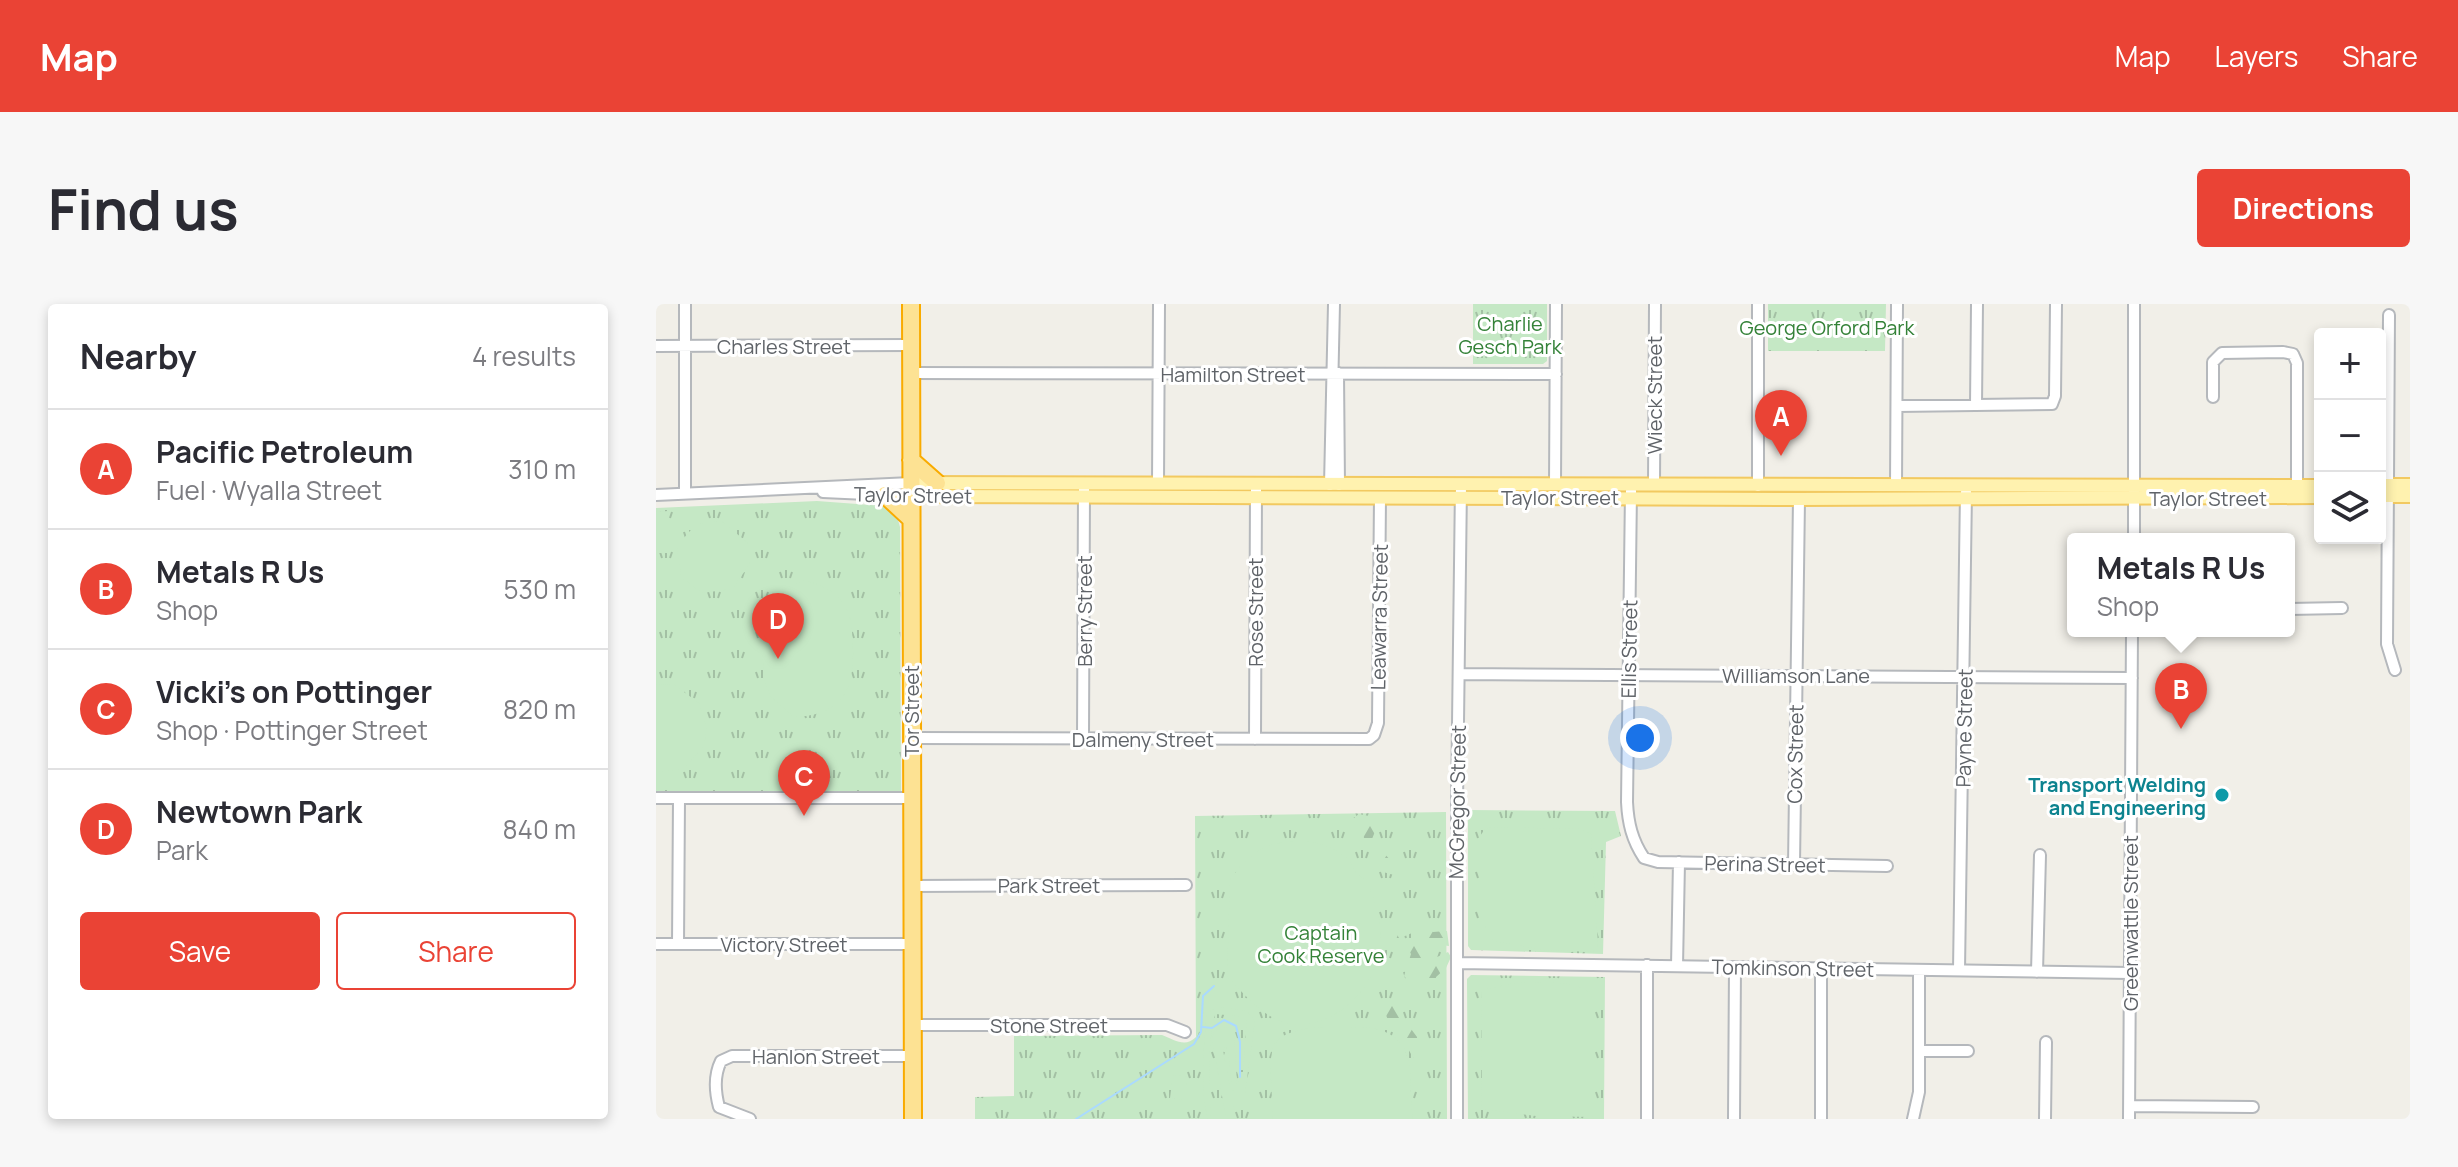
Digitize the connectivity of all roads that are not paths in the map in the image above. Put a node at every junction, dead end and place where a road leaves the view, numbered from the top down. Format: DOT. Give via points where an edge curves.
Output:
graph roads {
  1 [pos="685,304"];
  2 [pos="911,304"];
  3 [pos="1159,304"];
  4 [pos="1334,304"];
  5 [pos="1556,304"];
  6 [pos="1655,304"];
  7 [pos="1758,304"];
  8 [pos="1897,304"];
  9 [pos="1977,304"];
  10 [pos="2056,304"];
  11 [pos="2134,304"];
  12 [pos="2389,315"];
  13 [pos="911,345"];
  14 [pos="656,346"];
  15 [pos="685,346"];
  16 [pos="1334,371"];
  17 [pos="911,373"];
  18 [pos="1159,374"];
  19 [pos="1556,374"];
  20 [pos="2213,397"];
  21 [pos="1976,405"];
  22 [pos="1897,406"];
  23 [pos="911,460"];
  24 [pos="2385,472"];
  25 [pos="937,483"];
  26 [pos="1158,484"];
  27 [pos="1335,485"];
  28 [pos="1555,485"];
  29 [pos="1654,485"];
  30 [pos="2410,485"];
  31 [pos="1758,486"];
  32 [pos="1896,486"];
  33 [pos="2314,488"];
  34 [pos="801,489"];
  35 [pos="911,490"];
  36 [pos="1084,490"];
  37 [pos="1256,491"];
  38 [pos="1461,491"];
  39 [pos="1631,491"];
  40 [pos="2386,491"];
  41 [pos="2386,491"];
  42 [pos="1966,492"];
  43 [pos="2134,492"];
  44 [pos="2297,492"];
  45 [pos="685,494"];
  46 [pos="656,495"];
  47 [pos="885,495"];
  48 [pos="2314,496"];
  49 [pos="2410,496"];
  50 [pos="1380,497"];
  51 [pos="1799,499"];
  52 [pos="911,519"];
  53 [pos="2134,533"];
  54 [pos="2386,544"];
  55 [pos="2342,608"];
  56 [pos="2295,609"];
  57 [pos="2132,637"];
  58 [pos="2395,670"];
  59 [pos="1459,674"];
  60 [pos="1628,675"];
  61 [pos="1796,676"];
  62 [pos="1965,677"];
  63 [pos="2132,678"];
  64 [pos="1374,735"];
  65 [pos="911,738"];
  66 [pos="1083,739"];
  67 [pos="1255,739"];
  68 [pos="656,798"];
  69 [pos="912,798"];
  70 [pos="679,799"];
  71 [pos="2040,855"];
  72 [pos="1644,858"];
  73 [pos="1679,862"];
  74 [pos="1794,865"];
  75 [pos="1887,866"];
  76 [pos="1186,885"];
  77 [pos="912,886"];
  78 [pos="656,944"];
  79 [pos="678,944"];
  80 [pos="912,944"];
  81 [pos="1457,963"];
  82 [pos="1647,965"];
  83 [pos="1677,966"];
  84 [pos="1735,967"];
  85 [pos="1821,969"];
  86 [pos="1959,970"];
  87 [pos="1919,971"];
  88 [pos="2037,972"];
  89 [pos="2130,973"];
  90 [pos="912,1025"];
  91 [pos="1185,1032"];
  92 [pos="2046,1042"];
  93 [pos="1919,1051"];
  94 [pos="1968,1051"];
  95 [pos="912,1056"];
  96 [pos="2130,1106"];
  97 [pos="2253,1107"];
  98 [pos="750,1119"];
  99 [pos="913,1119"];
  100 [pos="1457,1119"];
  101 [pos="1647,1119"];
  102 [pos="1734,1119"];
  103 [pos="1821,1119"];
  104 [pos="1913,1119"];
  105 [pos="2045,1119"];
  106 [pos="2129,1119"];
  1 -- 15 [label="street"];
  2 -- 13 [label="highway, Tor Street"];
  3 -- 18 [label="street"];
  4 -- 16 [label="street"];
  5 -- 19 [label="street"];
  6 -- 29 [label="street, Wieck Street"];
  7 -- 31 [label="street"];
  8 -- 22 [label="street"];
  9 -- 21 [label="street"];
  10 -- 21 [label="street" via="2052,404"];
  11 -- 43 [label="street"];
  12 -- 24 [label="street"];
  13 -- 15 [label="street, Charles Street"];
  13 -- 17 [label="highway, Tor Street"];
  14 -- 15 [label="street, Charles Street"];
  15 -- 45 [label="street"];
  16 -- 18 [label="street, Hamilton Street"];
  16 -- 19 [label="street, Hamilton Street"];
  16 -- 27 [label="street"];
  17 -- 18 [label="street, Hamilton Street"];
  17 -- 23 [label="highway, Tor Street"];
  18 -- 26 [label="street"];
  19 -- 28 [label="street"];
  20 -- 44 [label="street" via="2213,362 2222,353 2293,354"];
  21 -- 22 [label="street"];
  22 -- 32 [label="street"];
  23 -- 25 [label="highway"];
  23 -- 35 [label="highway, Tor Street"];
  25 -- 35 [label="main road, Taylor Street"];
  25 -- 36 [label="main road, Taylor Street"];
  26 -- 36 [label="main road, Taylor Street"];
  26 -- 37 [label="main road, Taylor Street"];
  27 -- 37 [label="main road, Taylor Street"];
  27 -- 38 [label="main road, Taylor Street"];
  28 -- 38 [label="main road, Taylor Street"];
  28 -- 39 [label="main road, Taylor Street"];
  29 -- 31 [label="main road, Taylor Street"];
  29 -- 39 [label="main road, Taylor Street"];
  30 -- 40 [label="main road"];
  31 -- 32 [label="main road, Taylor Street"];
  31 -- 51 [label="main road" via="1763,493"];
  32 -- 42 [label="main road, Taylor Street"];
  33 -- 44 [label="main road, Taylor Street"];
  34 -- 35 [label="street, Taylor Street"];
  34 -- 45 [label="street, Taylor Street"];
  34 -- 47 [label="street, Taylor Street"];
  35 -- 36 [label="main road, Taylor Street"];
  35 -- 47 [label="street, Taylor Street"];
  35 -- 52 [label="highway, Tor Street"];
  36 -- 37 [label="main road, Taylor Street"];
  36 -- 66 [label="street, Berry Street"];
  37 -- 50 [label="main road, Taylor Street"];
  37 -- 67 [label="street, Rose Street"];
  38 -- 39 [label="main road, Taylor Street"];
  38 -- 50 [label="main road, Taylor Street"];
  38 -- 59 [label="street, McGregor Street"];
  39 -- 51 [label="main road, Taylor Street"];
  39 -- 60 [label="street, Ellis Street"];
  41 -- 49 [label="main road"];
  42 -- 43 [label="main road, Taylor Street"];
  42 -- 51 [label="main road, Taylor Street"];
  42 -- 62 [label="street, Payne Street"];
  43 -- 44 [label="main road, Taylor Street"];
  43 -- 53 [label="street"];
  44 -- 48 [label="main road, Taylor Street"];
  45 -- 46 [label="street, Taylor Street"];
  47 -- 52 [label="highway"];
  50 -- 64 [label="street, Leawarra Street"];
  51 -- 61 [label="street, Cox Street"];
  52 -- 65 [label="highway, Tor Street"];
  54 -- 58 [label="street" via="2387,644"];
  55 -- 56 [label="street"];
  57 -- 63 [label="street, Greenwattle Street"];
  59 -- 60 [label="street, Williamson Lane"];
  59 -- 81 [label="street, McGregor Street"];
  60 -- 61 [label="street, Williamson Lane"];
  60 -- 72 [label="street, Ellis Street" via="1628,816"];
  61 -- 62 [label="street, Williamson Lane"];
  61 -- 74 [label="street, Cox Street"];
  62 -- 63 [label="street, Williamson Lane"];
  62 -- 86 [label="street, Payne Street"];
  63 -- 89 [label="street, Greenwattle Street"];
  64 -- 67 [label="street, Dalmeny Street"];
  65 -- 66 [label="street, Dalmeny Street"];
  65 -- 69 [label="highway, Tor Street"];
  66 -- 67 [label="street, Dalmeny Street"];
  68 -- 70 [label="street"];
  69 -- 70 [label="street"];
  69 -- 77 [label="highway, Tor Street"];
  70 -- 79 [label="street"];
  71 -- 88 [label="street"];
  72 -- 73 [label="street, Perina Street"];
  73 -- 74 [label="street, Perina Street"];
  73 -- 83 [label="street"];
  74 -- 75 [label="street, Perina Street"];
  76 -- 77 [label="street, Park Street"];
  77 -- 80 [label="highway, Tor Street"];
  78 -- 79 [label="street, Victory Street"];
  79 -- 80 [label="street, Victory Street"];
  80 -- 90 [label="highway, Tor Street"];
  81 -- 82 [label="street, Tomkinson Street"];
  81 -- 100 [label="street, McGregor Street"];
  82 -- 83 [label="street, Tomkinson Street"];
  82 -- 101 [label="street"];
  83 -- 84 [label="street, Tomkinson Street"];
  84 -- 85 [label="street, Tomkinson Street"];
  84 -- 102 [label="street"];
  85 -- 87 [label="street, Tomkinson Street"];
  85 -- 103 [label="street"];
  86 -- 87 [label="street, Tomkinson Street"];
  86 -- 88 [label="street, Tomkinson Street"];
  87 -- 93 [label="street"];
  88 -- 89 [label="street, Tomkinson Street"];
  89 -- 96 [label="street, Greenwattle Street"];
  90 -- 91 [label="street, Stone Street" via="1167,1025"];
  90 -- 95 [label="highway, Tor Street"];
  92 -- 105 [label="street"];
  93 -- 94 [label="street"];
  93 -- 104 [label="street"];
  95 -- 98 [label="street, Hanlon Street" via="732,1056 716,1070 719,1107"];
  95 -- 99 [label="highway, Tor Street"];
  96 -- 97 [label="street"];
  96 -- 106 [label="street, Greenwattle Street"];
}
